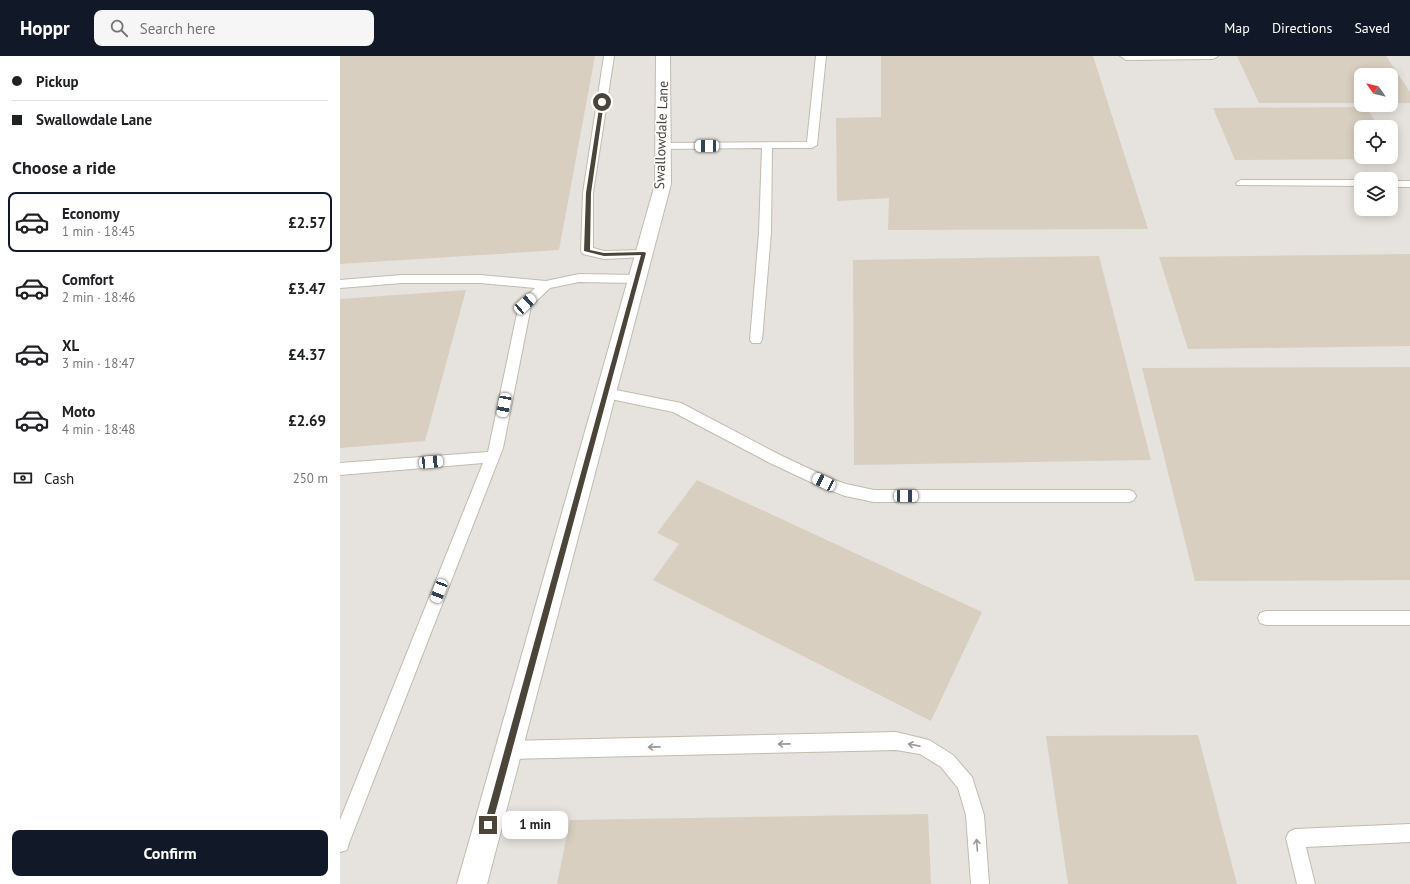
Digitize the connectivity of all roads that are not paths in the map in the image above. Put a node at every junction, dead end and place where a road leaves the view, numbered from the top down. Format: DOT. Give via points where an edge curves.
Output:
graph roads {
  1 [pos="609,56"];
  2 [pos="663,56"];
  3 [pos="821,56"];
  4 [pos="1125,56"];
  5 [pos="1214,56"];
  6 [pos="767,145"];
  7 [pos="663,146"];
  8 [pos="1241,183"];
  9 [pos="1354,184"];
  10 [pos="1398,184"];
  11 [pos="1410,184"];
  12 [pos="644,253"];
  13 [pos="637,279"];
  14 [pos="340,284"];
  15 [pos="546,285"];
  16 [pos="756,340"];
  17 [pos="606,393"];
  18 [pos="492,457"];
  19 [pos="340,469"];
  20 [pos="1129,496"];
  21 [pos="1266,618"];
  22 [pos="1410,618"];
  23 [pos="508,750"];
  24 [pos="1410,833"];
  25 [pos="340,843"];
  26 [pos="472,884"];
  27 [pos="980,884"];
  28 [pos="1306,884"];
  1 -- 12 [label="lane" via="588,193 587,251 604,255"];
  2 -- 7 [label="street, Swallowdale Lane"];
  3 -- 6 [label="lane" via="812,145"];
  4 -- 5 [label="lane"];
  6 -- 7 [label="lane"];
  6 -- 16 [label="lane" via="765,233"];
  7 -- 12 [label="street, Swallowdale Lane" via="663,184"];
  8 -- 9 [label="lane"];
  10 -- 11 [label="lane"];
  12 -- 13 [label="street, Swallowdale Lane"];
  13 -- 15 [label="lane" via="579,278"];
  13 -- 17 [label="street, Swallowdale Lane"];
  14 -- 15 [label="lane" via="480,279"];
  15 -- 18 [label="lane" via="525,304 496,448"];
  17 -- 20 [label="lane" via="676,407 824,482 845,490 874,496"];
  17 -- 23 [label="street, Swallowdale Lane"];
  18 -- 19 [label="lane"];
  18 -- 25 [label="lane"];
  21 -- 22 [label="lane"];
  23 -- 26 [label="street, Swallowdale Lane"];
  27 -- 23 [label="lane, one-way" via="975,815 966,782 947,761 923,746 896,741"];
  24 -- 28 [label="lane" via="1295,838"];
}
